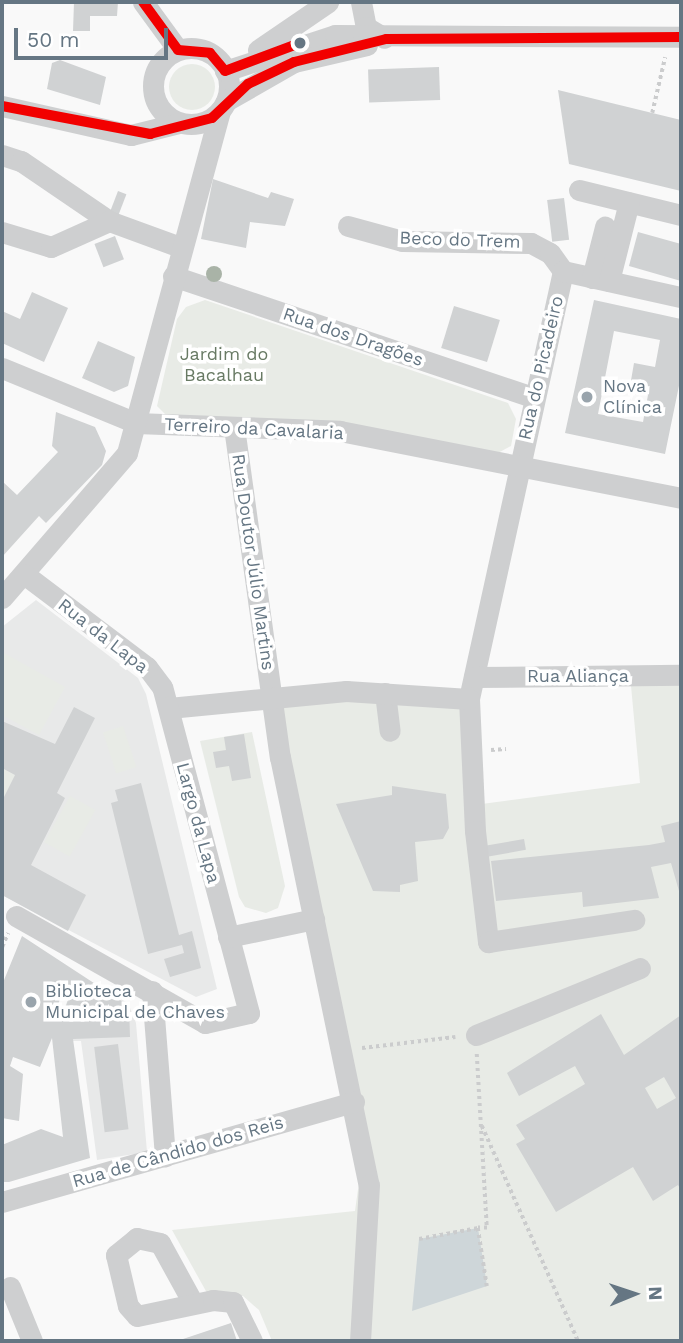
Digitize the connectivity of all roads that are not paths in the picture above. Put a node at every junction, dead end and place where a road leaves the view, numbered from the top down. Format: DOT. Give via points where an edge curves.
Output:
graph roads {
  1 [pos="143,2"];
  2 [pos="328,2"];
  3 [pos="361,2"];
  4 [pos="681,37"];
  5 [pos="386,40"];
  6 [pos="178,50"];
  7 [pos="222,66"];
  8 [pos="2,106"];
  9 [pos="223,106"];
  10 [pos="179,123"];
  11 [pos="2,155"];
  12 [pos="579,190"];
  13 [pos="629,202"];
  14 [pos="681,215"];
  15 [pos="109,221"];
  16 [pos="348,226"];
  17 [pos="605,227"];
  18 [pos="2,232"];
  19 [pos="180,247"];
  20 [pos="563,271"];
  21 [pos="173,276"];
  22 [pos="601,279"];
  23 [pos="680,297"];
  24 [pos="2,368"];
  25 [pos="533,397"];
  26 [pos="136,423"];
  27 [pos="234,427"];
  28 [pos="525,438"];
  29 [pos="520,466"];
  30 [pos="555,471"];
  31 [pos="681,498"];
  32 [pos="24,574"];
  33 [pos="2,598"];
  34 [pos="681,675"];
  35 [pos="474,677"];
  36 [pos="386,693"];
  37 [pos="273,697"];
  38 [pos="469,699"];
  39 [pos="169,708"];
  40 [pos="390,732"];
  41 [pos="16,916"];
  42 [pos="314,919"];
  43 [pos="634,920"];
  44 [pos="228,937"];
  45 [pos="640,968"];
  46 [pos="152,990"];
  47 [pos="476,1035"];
  48 [pos="354,1102"];
  49 [pos="165,1156"];
  50 [pos="2,1202"];
  51 [pos="10,1287"];
  52 [pos="192,1303"];
  53 [pos="32,1341"];
  54 [pos="252,1341"];
  55 [pos="359,1341"];
  1 -- 6 [label="street"];
  2 -- 7 [label="street" via="258,50"];
  3 -- 5 [label="street" via="366,27"];
  4 -- 5 [label="street"];
  5 -- 7 [label="street" via="318,37"];
  5 -- 9 [label="street" via="294,62"];
  6 -- 7 [label="street" via="200,49"];
  6 -- 10 [label="street" via="159,64 152,87 160,109"];
  7 -- 9 [label="street"];
  8 -- 10 [label="street" via="131,135"];
  9 -- 10 [label="street" via="202,123"];
  9 -- 19 [label="street, Terreiro da Cavalaria"];
  11 -- 15 [label="street" via="21,161"];
  12 -- 13 [label="street"];
  13 -- 14 [label="street"];
  13 -- 22 [label="street"];
  15 -- 18 [label="street" via="51,247"];
  15 -- 19 [label="street"];
  16 -- 20 [label="street, Beco do Trem" via="402,241 531,243 550,253"];
  17 -- 22 [label="street"];
  19 -- 21 [label="street, Terreiro da Cavalaria"];
  20 -- 22 [label="street"];
  20 -- 25 [label="street, Rua do Picadeiro"];
  21 -- 25 [label="street, Rua dos Dragões"];
  21 -- 26 [label="street, Terreiro da Cavalaria"];
  22 -- 23 [label="street"];
  24 -- 26 [label="street"];
  25 -- 28 [label="street, Rua do Picadeiro"];
  26 -- 27 [label="street, Terreiro da Cavalaria"];
  26 -- 32 [label="street" via="119,469"];
  27 -- 29 [label="street, Terreiro da Cavalaria" via="340,431"];
  27 -- 37 [label="street, Rua Doutor Júlio Martins"];
  28 -- 29 [label="street, Rua do Picadeiro"];
  28 -- 30 [label="street" via="538,462"];
  29 -- 30 [label="street, Terreiro da Cavalaria"];
  29 -- 35 [label="street, Rua do Picadeiro"];
  30 -- 31 [label="street, Terreiro da Cavalaria"];
  32 -- 33 [label="street"];
  32 -- 39 [label="street, Rua da Lapa" via="147,667"];
  34 -- 35 [label="street, Rua Aliança"];
  35 -- 38 [label="street, Rua do Picadeiro"];
  36 -- 37 [label="street"];
  36 -- 38 [label="street"];
  36 -- 40 [label="street"];
  37 -- 39 [label="street"];
  37 -- 42 [label="street"];
  38 -- 43 [label="street, Rua do Picadeiro" via="475,831 488,942"];
  39 -- 44 [label="street, Largo da Lapa"];
  41 -- 46 [label="street"];
  42 -- 44 [label="street"];
  42 -- 48 [label="street"];
  44 -- 46 [label="street, Largo da Lapa" via="249,1013 205,1023"];
  45 -- 47 [label="street"];
  46 -- 49 [label="street"];
  48 -- 49 [label="street, Rua de Cândido dos Reis"];
  48 -- 55 [label="street" via="369,1185"];
  49 -- 50 [label="street, Rua de Cândido dos Reis"];
  51 -- 53 [label="street"];
  52 -- 54 [label="street" via="233,1302"];
}
